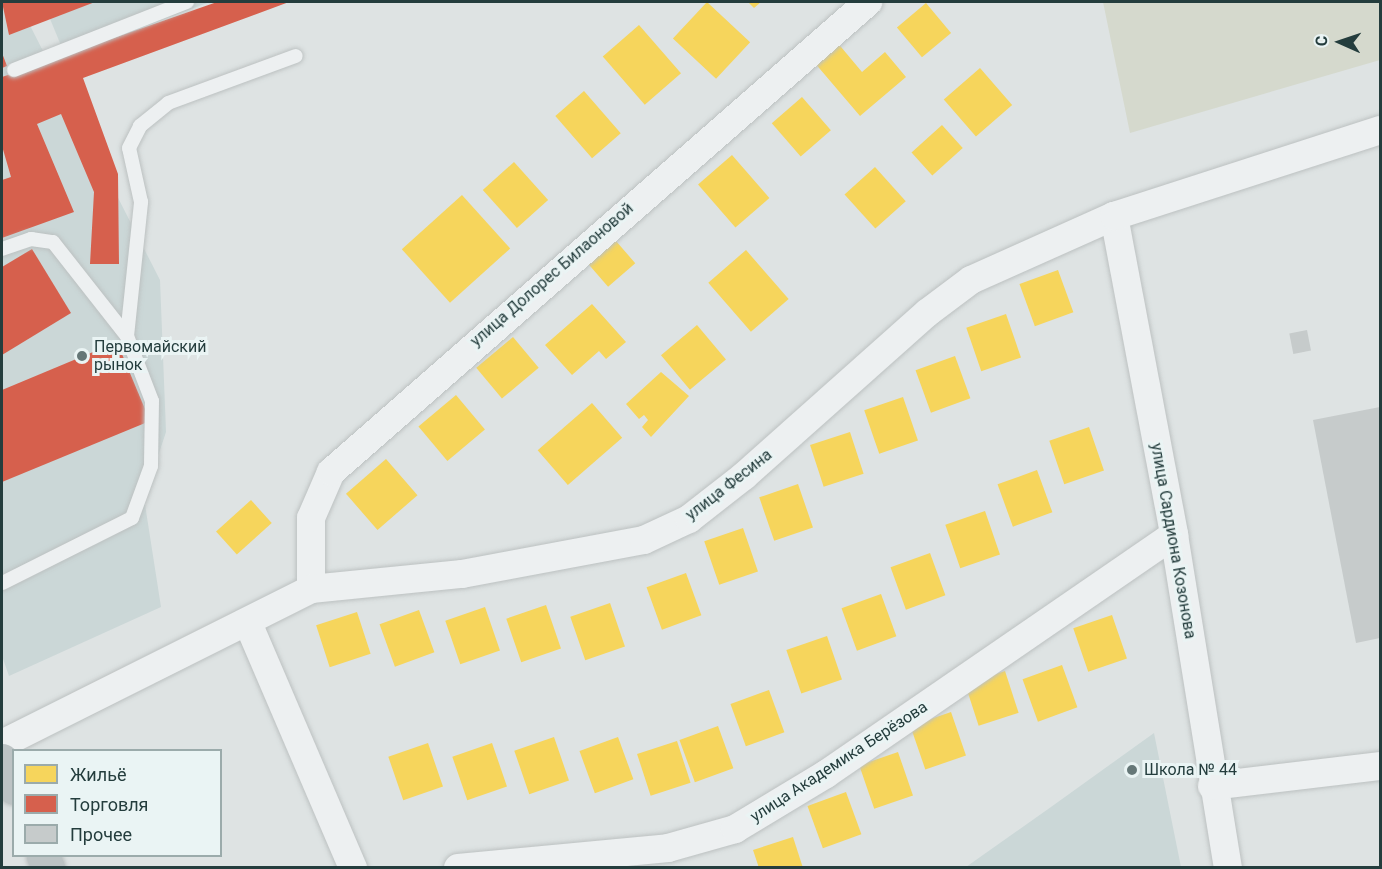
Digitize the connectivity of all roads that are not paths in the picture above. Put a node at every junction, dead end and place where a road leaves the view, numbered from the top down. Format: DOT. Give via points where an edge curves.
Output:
graph roads {
  1 [pos="187,2"];
  2 [pos="868,2"];
  3 [pos="296,56"];
  4 [pos="14,70"];
  5 [pos="1380,130"];
  6 [pos="1114,216"];
  7 [pos="2,249"];
  8 [pos="127,336"];
  9 [pos="1174,534"];
  10 [pos="2,583"];
  11 [pos="311,589"];
  12 [pos="248,623"];
  13 [pos="2,744"];
  14 [pos="2,760"];
  15 [pos="1380,766"];
  16 [pos="12,783"];
  17 [pos="1212,786"];
  18 [pos="353,867"];
  19 [pos="458,867"];
  20 [pos="1228,867"];
  1 -- 4 [label="lane"];
  2 -- 11 [label="street, улица Долорес Билаоновой" via="331,472 311,518"];
  3 -- 8 [label="lane" via="168,103 140,126 129,148 141,202"];
  5 -- 6 [label="street, улица Фесина"];
  6 -- 9 [label="street, улица Сардиона Козонова"];
  6 -- 11 [label="street, улица Фесина" via="971,280 927,313 744,476 671,527 615,547 462,574"];
  7 -- 8 [label="lane" via="31,240 53,242"];
  8 -- 10 [label="lane" via="152,401 151,466 132,518"];
  9 -- 17 [label="street, улица Сардиона Козонова"];
  9 -- 19 [label="street, улица Академика Берёзова" via="826,774 735,829 668,848"];
  11 -- 12 [label="street, улица Фесина"];
  12 -- 13 [label="street, улица Фесина"];
  12 -- 18 [label="street"];
  14 -- 16 [label="street"];
  15 -- 17 [label="street"];
  17 -- 20 [label="street, улица Сардиона Козонова"];
}
